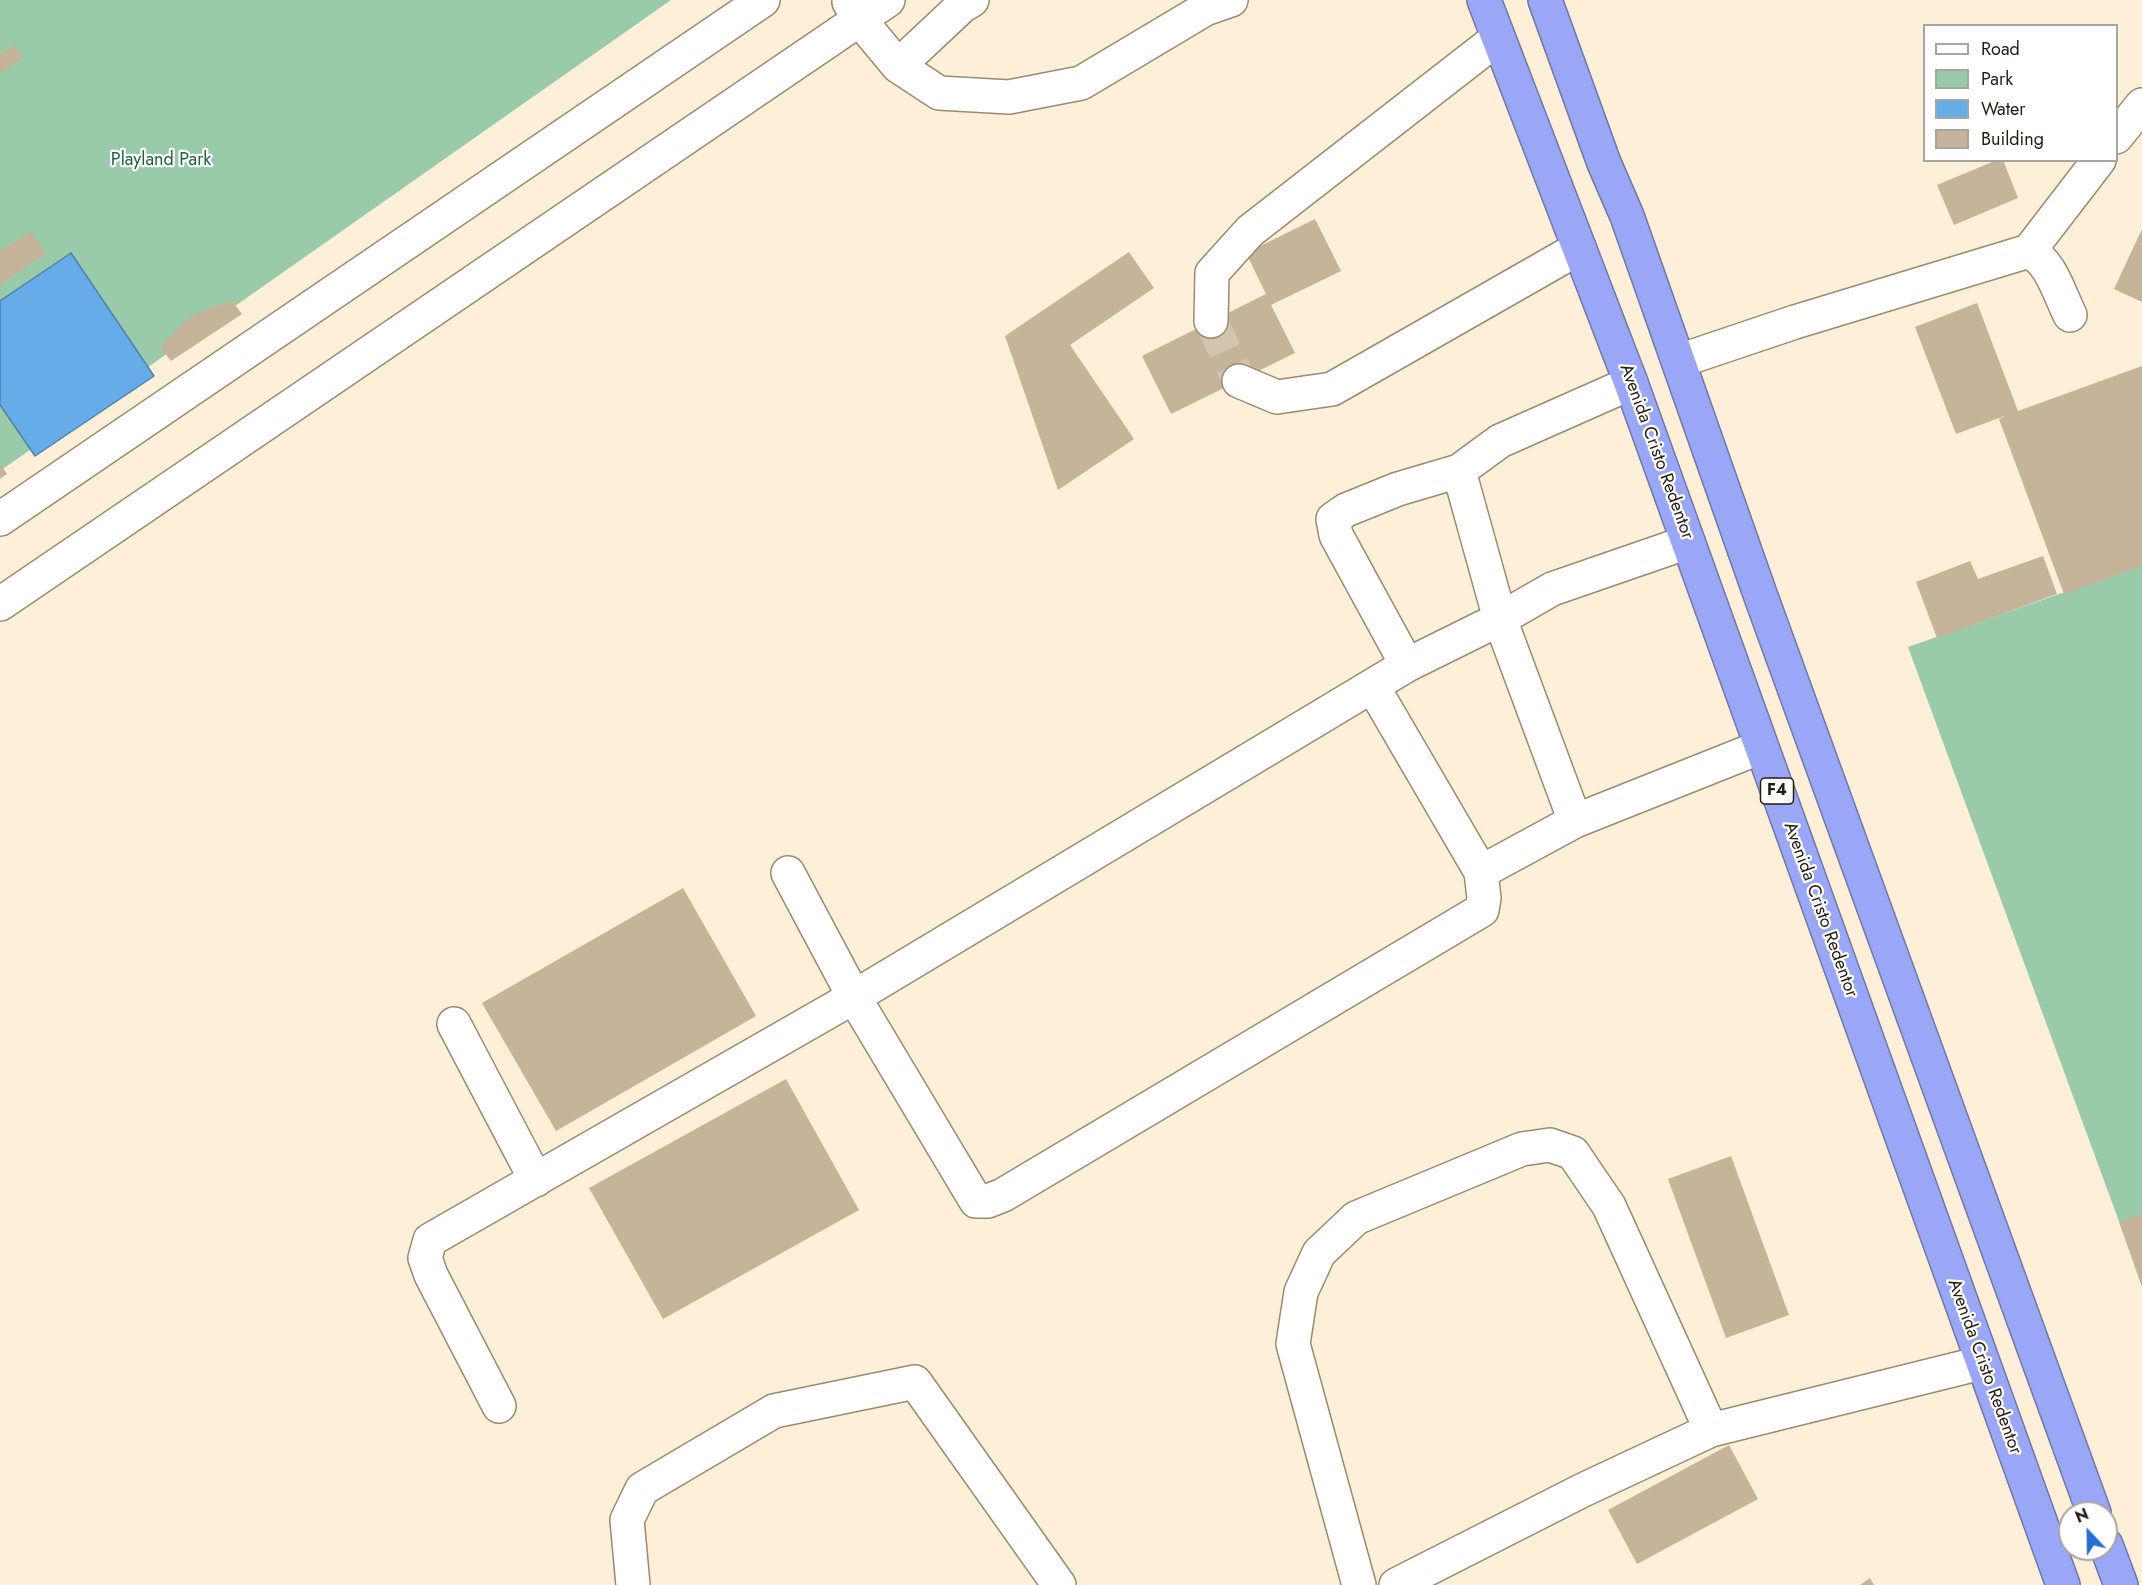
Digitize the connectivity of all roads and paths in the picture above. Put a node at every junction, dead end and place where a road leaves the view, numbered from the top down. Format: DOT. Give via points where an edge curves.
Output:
graph roads {
  1 [pos="763,0"];
  2 [pos="888,0"];
  3 [pos="972,0"];
  4 [pos="1231,0"];
  5 [pos="1484,0"];
  6 [pos="1545,0"];
  7 [pos="854,10"];
  8 [pos="1498,38"];
  9 [pos="898,66"];
  10 [pos="2142,105"];
  11 [pos="2118,135"];
  12 [pos="2097,162"];
  13 [pos="1579,248"];
  14 [pos="2029,251"];
  15 [pos="2070,315"];
  16 [pos="1211,321"];
  17 [pos="1679,361"];
  18 [pos="1239,381"];
  19 [pos="1631,383"];
  20 [pos="1459,471"];
  21 [pos="0,519"];
  22 [pos="1688,542"];
  23 [pos="0,604"];
  24 [pos="1500,619"];
  25 [pos="1407,665"];
  26 [pos="1373,687"];
  27 [pos="1761,747"];
  28 [pos="1575,821"];
  29 [pos="1481,872"];
  30 [pos="788,873"];
  31 [pos="854,997"];
  32 [pos="454,1024"];
  33 [pos="536,1180"];
  34 [pos="1981,1363"];
  35 [pos="499,1406"];
  36 [pos="1711,1430"];
  37 [pos="2090,1501"];
  38 [pos="2112,1561"];
  39 [pos="633,1585"];
  40 [pos="1059,1585"];
  41 [pos="1359,1585"];
  42 [pos="1395,1585"];
  43 [pos="2063,1585"];
  44 [pos="2121,1585"];
  1 -- 21 [label="street"];
  2 -- 7 [label="street"];
  3 -- 9 [label="street"];
  4 -- 9 [label="street" via="1205,9 1081,83 1009,97 939,93"];
  5 -- 8 [label="highway, Avenida Cristo Redentor / F4"];
  6 -- 17 [label="highway"];
  7 -- 9 [label="street"];
  7 -- 23 [label="street"];
  8 -- 13 [label="highway, Avenida Cristo Redentor / F4"];
  8 -- 16 [label="street" via="1250,231 1212,273"];
  10 -- 11 [label="street"];
  12 -- 14 [label="street"];
  13 -- 18 [label="street" via="1332,389 1277,397"];
  13 -- 19 [label="highway, Avenida Cristo Redentor / F4"];
  14 -- 15 [label="street" via="2047,266"];
  14 -- 17 [label="street"];
  17 -- 37 [label="highway"];
  19 -- 20 [label="street" via="1500,441"];
  19 -- 22 [label="highway, Avenida Cristo Redentor / F4"];
  20 -- 24 [label="street"];
  20 -- 25 [label="street" via="1398,489 1333,519 1336,535"];
  22 -- 24 [label="street" via="1552,589"];
  22 -- 27 [label="highway, Avenida Cristo Redentor / F4"];
  24 -- 25 [label="street"];
  24 -- 28 [label="street"];
  25 -- 26 [label="street"];
  26 -- 29 [label="street"];
  26 -- 31 [label="street"];
  27 -- 28 [label="street"];
  27 -- 34 [label="highway, Avenida Cristo Redentor / F4"];
  28 -- 29 [label="street"];
  29 -- 31 [label="street" via="1482,910 988,1201 976,1201"];
  30 -- 31 [label="street"];
  31 -- 33 [label="street"];
  32 -- 33 [label="street"];
  33 -- 35 [label="street" via="430,1240 424,1258"];
  34 -- 36 [label="street"];
  34 -- 43 [label="highway, Avenida Cristo Redentor / F4"];
  36 -- 41 [label="street" via="1609,1206 1574,1152 1550,1145 1522,1149 1356,1218 1319,1253 1301,1292 1293,1344"];
  36 -- 42 [label="street"];
  38 -- 44 [label="highway"];
  39 -- 40 [label="street" via="627,1520 642,1489 774,1411 915,1382"];
}
